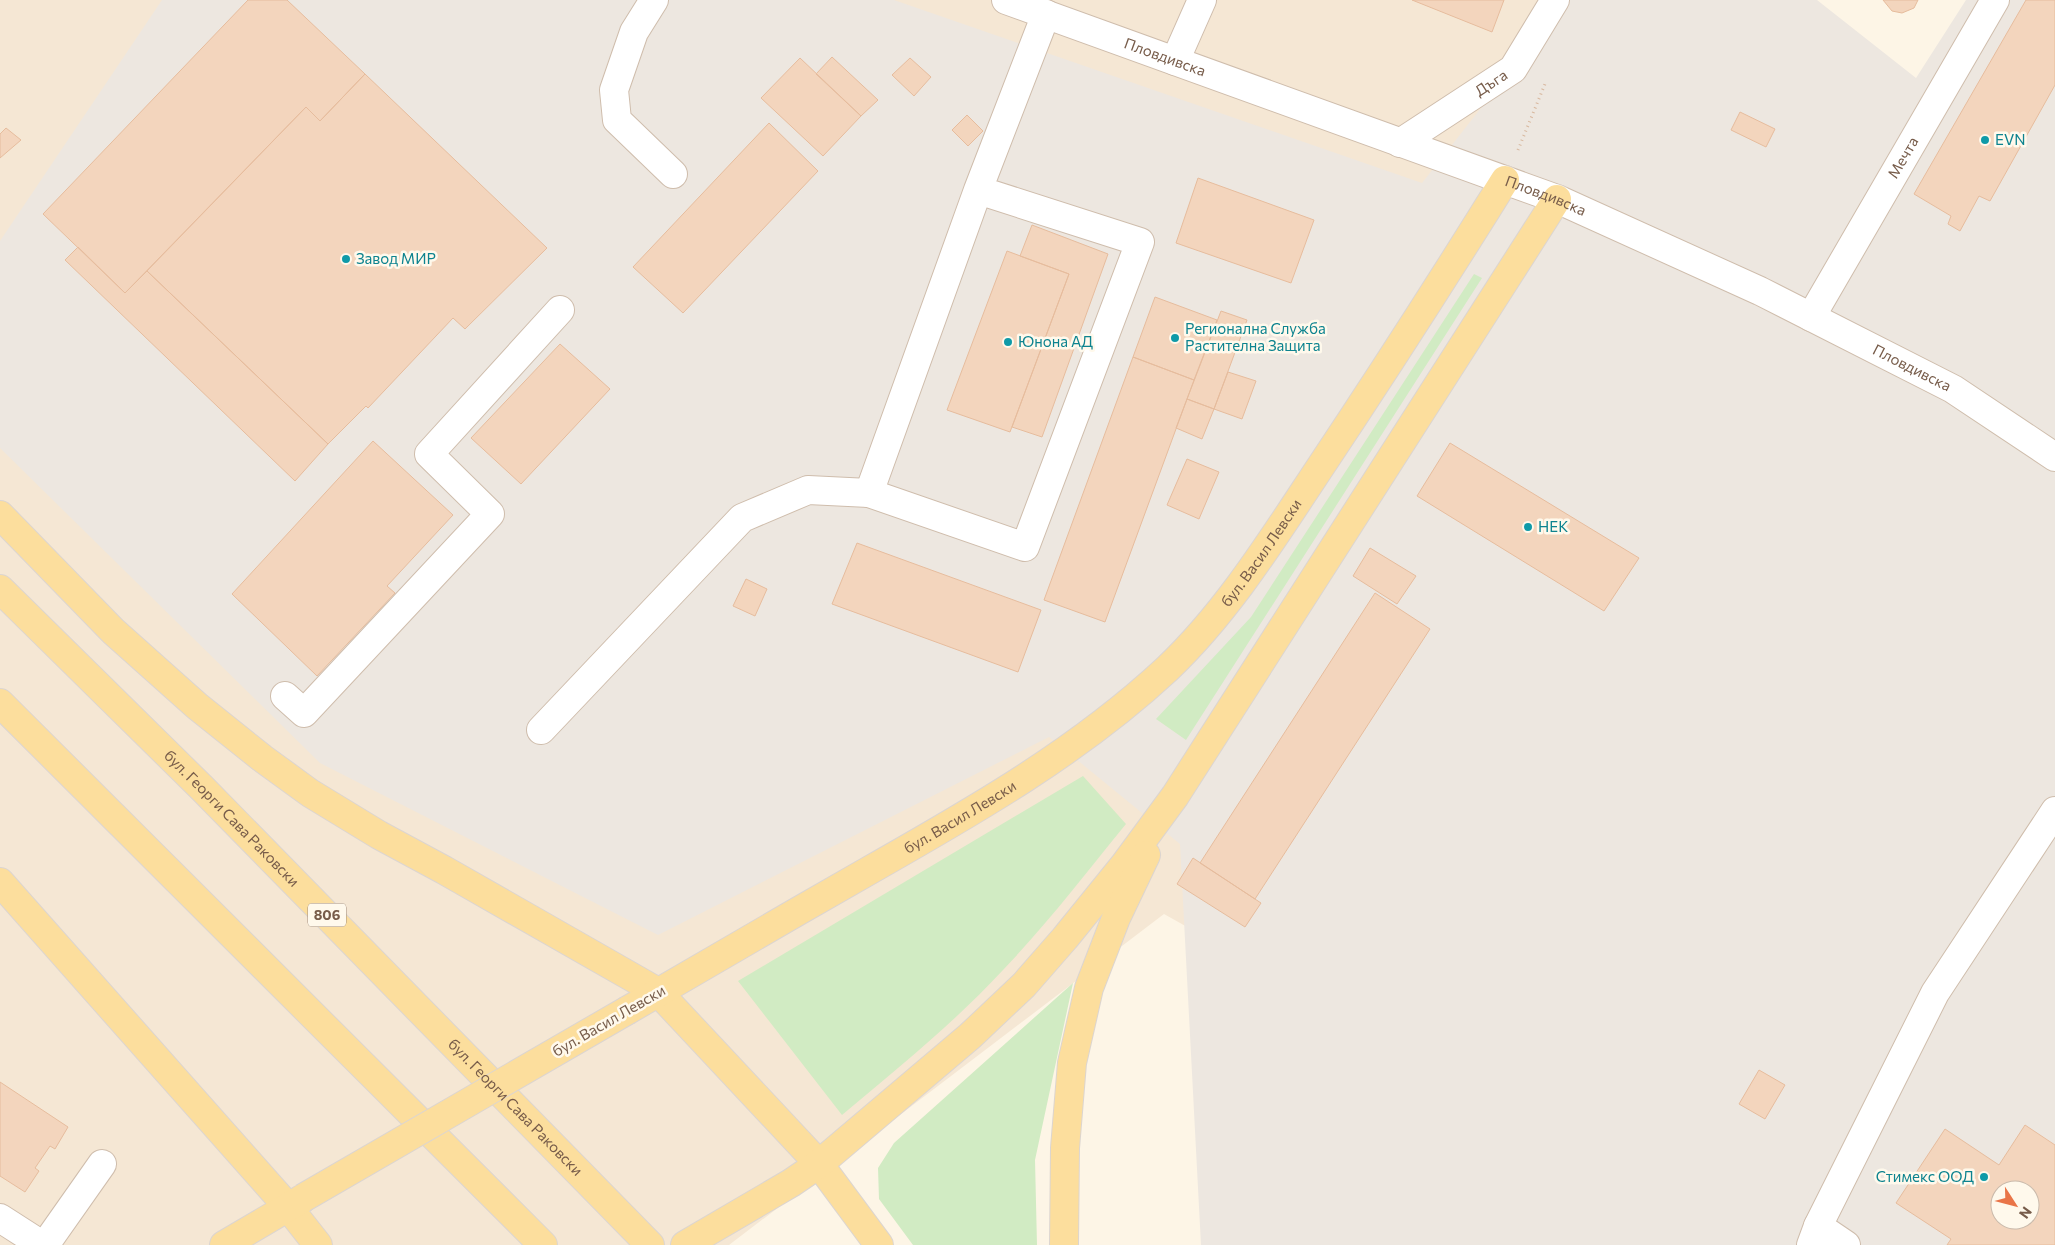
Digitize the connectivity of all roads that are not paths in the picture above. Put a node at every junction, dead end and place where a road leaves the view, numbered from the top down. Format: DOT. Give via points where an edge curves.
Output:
graph roads {
  1 [pos="654,0"];
  2 [pos="1006,0"];
  3 [pos="1202,0"];
  4 [pos="1555,0"];
  5 [pos="1995,0"];
  6 [pos="1046,14"];
  7 [pos="1175,61"];
  8 [pos="1400,142"];
  9 [pos="673,174"];
  10 [pos="1505,180"];
  11 [pos="978,190"];
  12 [pos="1557,199"];
  13 [pos="560,310"];
  14 [pos="1811,317"];
  15 [pos="2055,457"];
  16 [pos="869,493"];
  17 [pos="0,515"];
  18 [pos="0,589"];
  19 [pos="285,696"];
  20 [pos="0,703"];
  21 [pos="540,730"];
  22 [pos="1175,796"];
  23 [pos="2052,815"];
  24 [pos="0,882"];
  25 [pos="658,992"];
  26 [pos="102,1164"];
  27 [pos="819,1164"];
  28 [pos="296,1203"];
  29 [pos="0,1218"];
  30 [pos="1814,1235"];
  31 [pos="44,1245"];
  32 [pos="224,1245"];
  33 [pos="318,1245"];
  34 [pos="543,1245"];
  35 [pos="650,1245"];
  36 [pos="685,1245"];
  37 [pos="879,1245"];
  38 [pos="1064,1245"];
  39 [pos="1846,1245"];
  1 -- 9 [label="street" via="634,32 614,90 617,120"];
  2 -- 6 [label="street, Пловдивска"];
  3 -- 7 [label="street"];
  4 -- 8 [label="street, Дъга" via="1514,69"];
  5 -- 14 [label="street, Мечта"];
  6 -- 7 [label="street, Пловдивска"];
  6 -- 11 [label="street"];
  7 -- 8 [label="street, Пловдивска"];
  8 -- 10 [label="street, Пловдивска"];
  10 -- 12 [label="street, Пловдивска"];
  10 -- 25 [label="main road, бул. Васил Левски" via="1258,560 1211,622 1167,668 1115,713 1044,766 984,805"];
  11 -- 16 [label="street"];
  11 -- 16 [label="street" via="1140,242 1025,547"];
  12 -- 14 [label="street, Пловдивска"];
  12 -- 22 [label="main road"];
  13 -- 19 [label="street" via="428,454 490,514 304,713"];
  14 -- 15 [label="street, Пловдивска" via="1953,389"];
  16 -- 21 [label="street" via="808,490 742,518"];
  17 -- 25 [label="main road" via="113,631 197,706 310,793 378,835"];
  18 -- 35 [label="main road, бул. Георги Сава Раковски / 806" via="202,788"];
  20 -- 34 [label="main road"];
  22 -- 27 [label="main road" via="1125,864 1024,985 970,1036"];
  22 -- 38 [label="main road" via="1116,918 1089,988 1072,1064 1065,1148"];
  23 -- 30 [label="street" via="1935,993"];
  24 -- 28 [label="main road"];
  25 -- 27 [label="main road"];
  25 -- 28 [label="main road, бул. Васил Левски, bridge"];
  26 -- 31 [label="street"];
  27 -- 36 [label="main road"];
  27 -- 37 [label="main road"];
  28 -- 32 [label="main road, бул. Васил Левски"];
  28 -- 33 [label="main road"];
  29 -- 31 [label="street"];
  30 -- 39 [label="street"];
}
